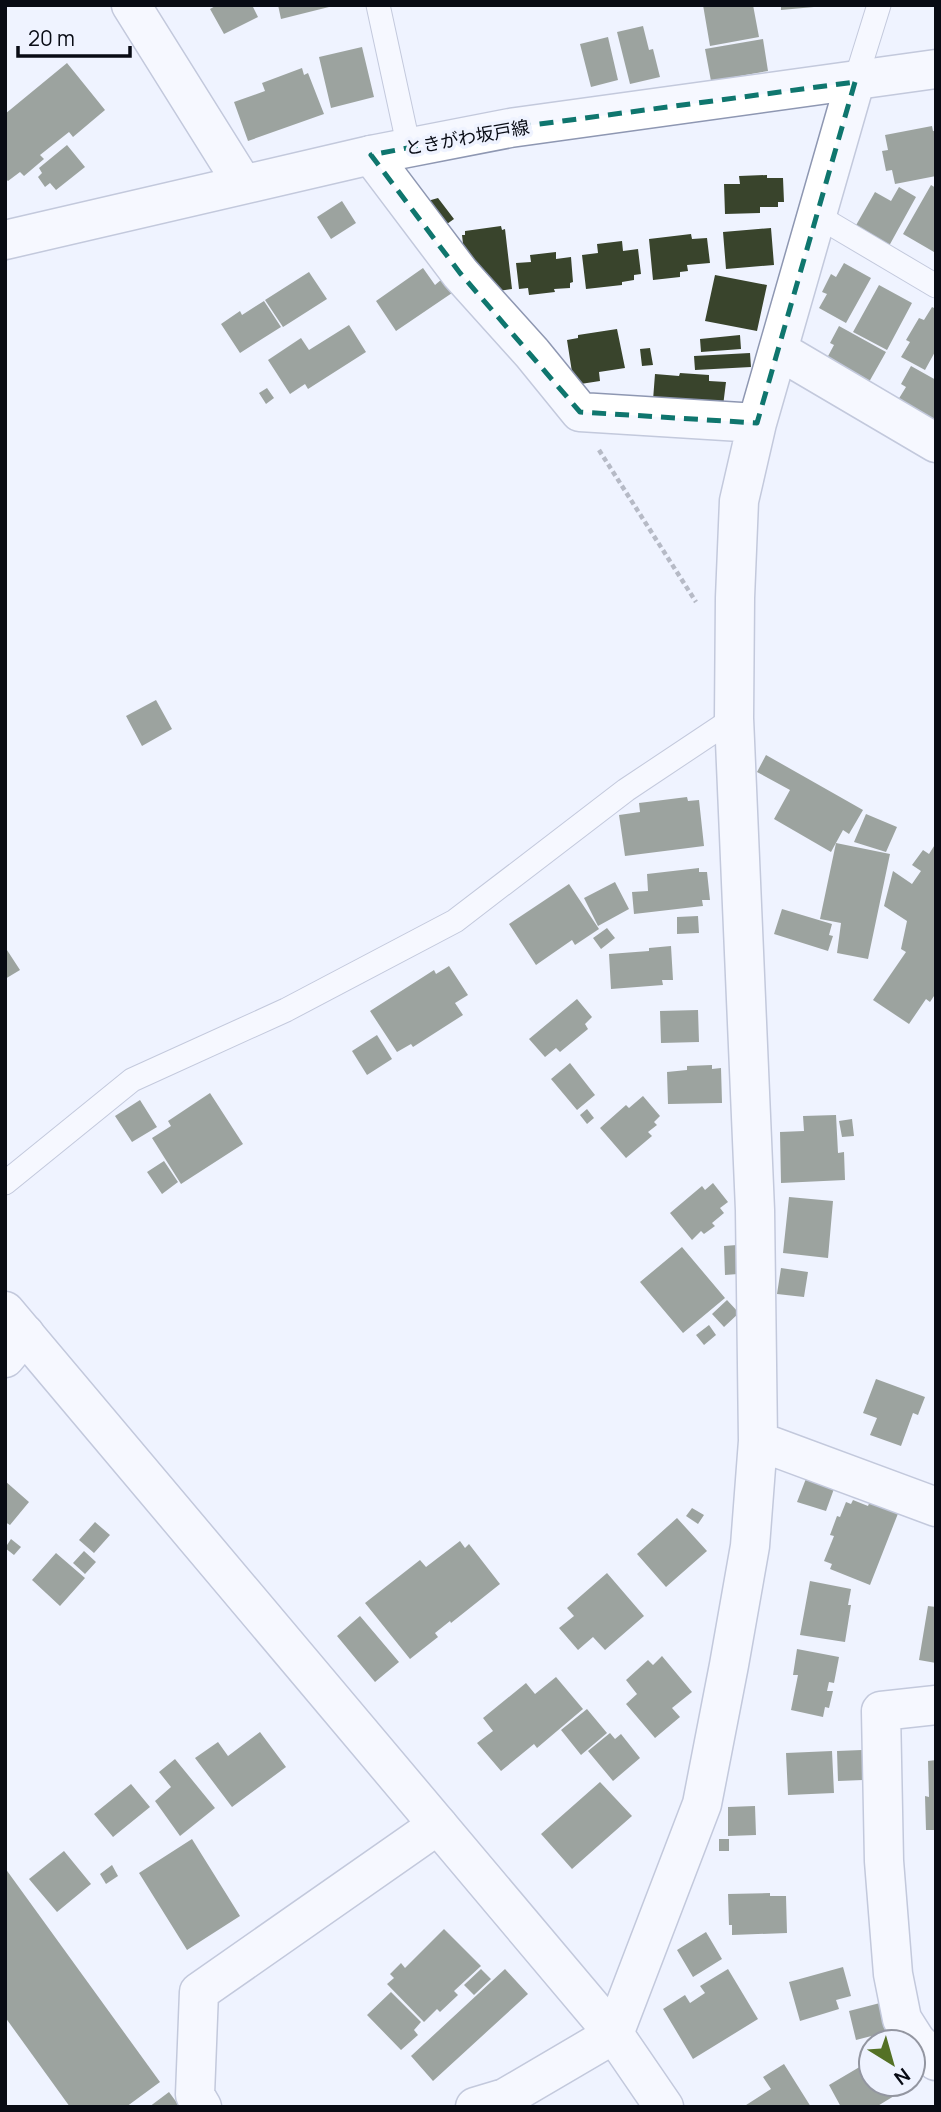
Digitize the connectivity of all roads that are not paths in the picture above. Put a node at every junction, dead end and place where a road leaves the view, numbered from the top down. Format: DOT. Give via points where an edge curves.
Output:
graph roads {
  1 [pos="131,5"];
  2 [pos="378,5"];
  3 [pos="879,5"];
  4 [pos="936,69"];
  5 [pos="855,82"];
  6 [pos="409,148"];
  7 [pos="372,155"];
  8 [pos="243,184"];
  9 [pos="816,215"];
  10 [pos="5,240"];
  11 [pos="936,286"];
  12 [pos="778,350"];
  13 [pos="757,423"];
  14 [pos="936,443"];
  15 [pos="734,718"];
  16 [pos="5,1183"];
  17 [pos="12,1334"];
  18 [pos="758,1441"];
  19 [pos="936,1507"];
  20 [pos="936,1705"];
  21 [pos="438,1825"];
  22 [pos="614,2034"];
  23 [pos="936,2061"];
  24 [pos="202,2107"];
  25 [pos="475,2107"];
  26 [pos="664,2107"];
  1 -- 8 [label="street"];
  2 -- 6 [label="lane"];
  3 -- 5 [label="lane"];
  4 -- 5 [label="street, ときがわ坂戸線"];
  5 -- 6 [label="street, ときがわ坂戸線" via="510,128"];
  5 -- 9 [label="street"];
  6 -- 7 [label="street, ときがわ坂戸線"];
  7 -- 8 [label="street, ときがわ坂戸線"];
  7 -- 13 [label="street" via="460,274 580,412"];
  8 -- 10 [label="street, ときがわ坂戸線"];
  9 -- 11 [label="lane"];
  9 -- 12 [label="street"];
  12 -- 13 [label="street"];
  12 -- 14 [label="street"];
  13 -- 15 [label="street" via="739,502"];
  15 -- 16 [label="lane" via="625,790 455,921 286,1010 132,1080"];
  15 -- 18 [label="street" via="755,1210"];
  17 -- 21 [label="street"];
  18 -- 19 [label="street"];
  18 -- 22 [label="street" via="750,1546 702,1804"];
  20 -- 23 [label="street" via="881,1711 884,1861 893,1974 902,2019"];
  21 -- 22 [label="street"];
  21 -- 24 [label="street" via="199,1992 195,2095"];
  22 -- 25 [label="street" via="505,2098"];
  22 -- 26 [label="street"];
}
